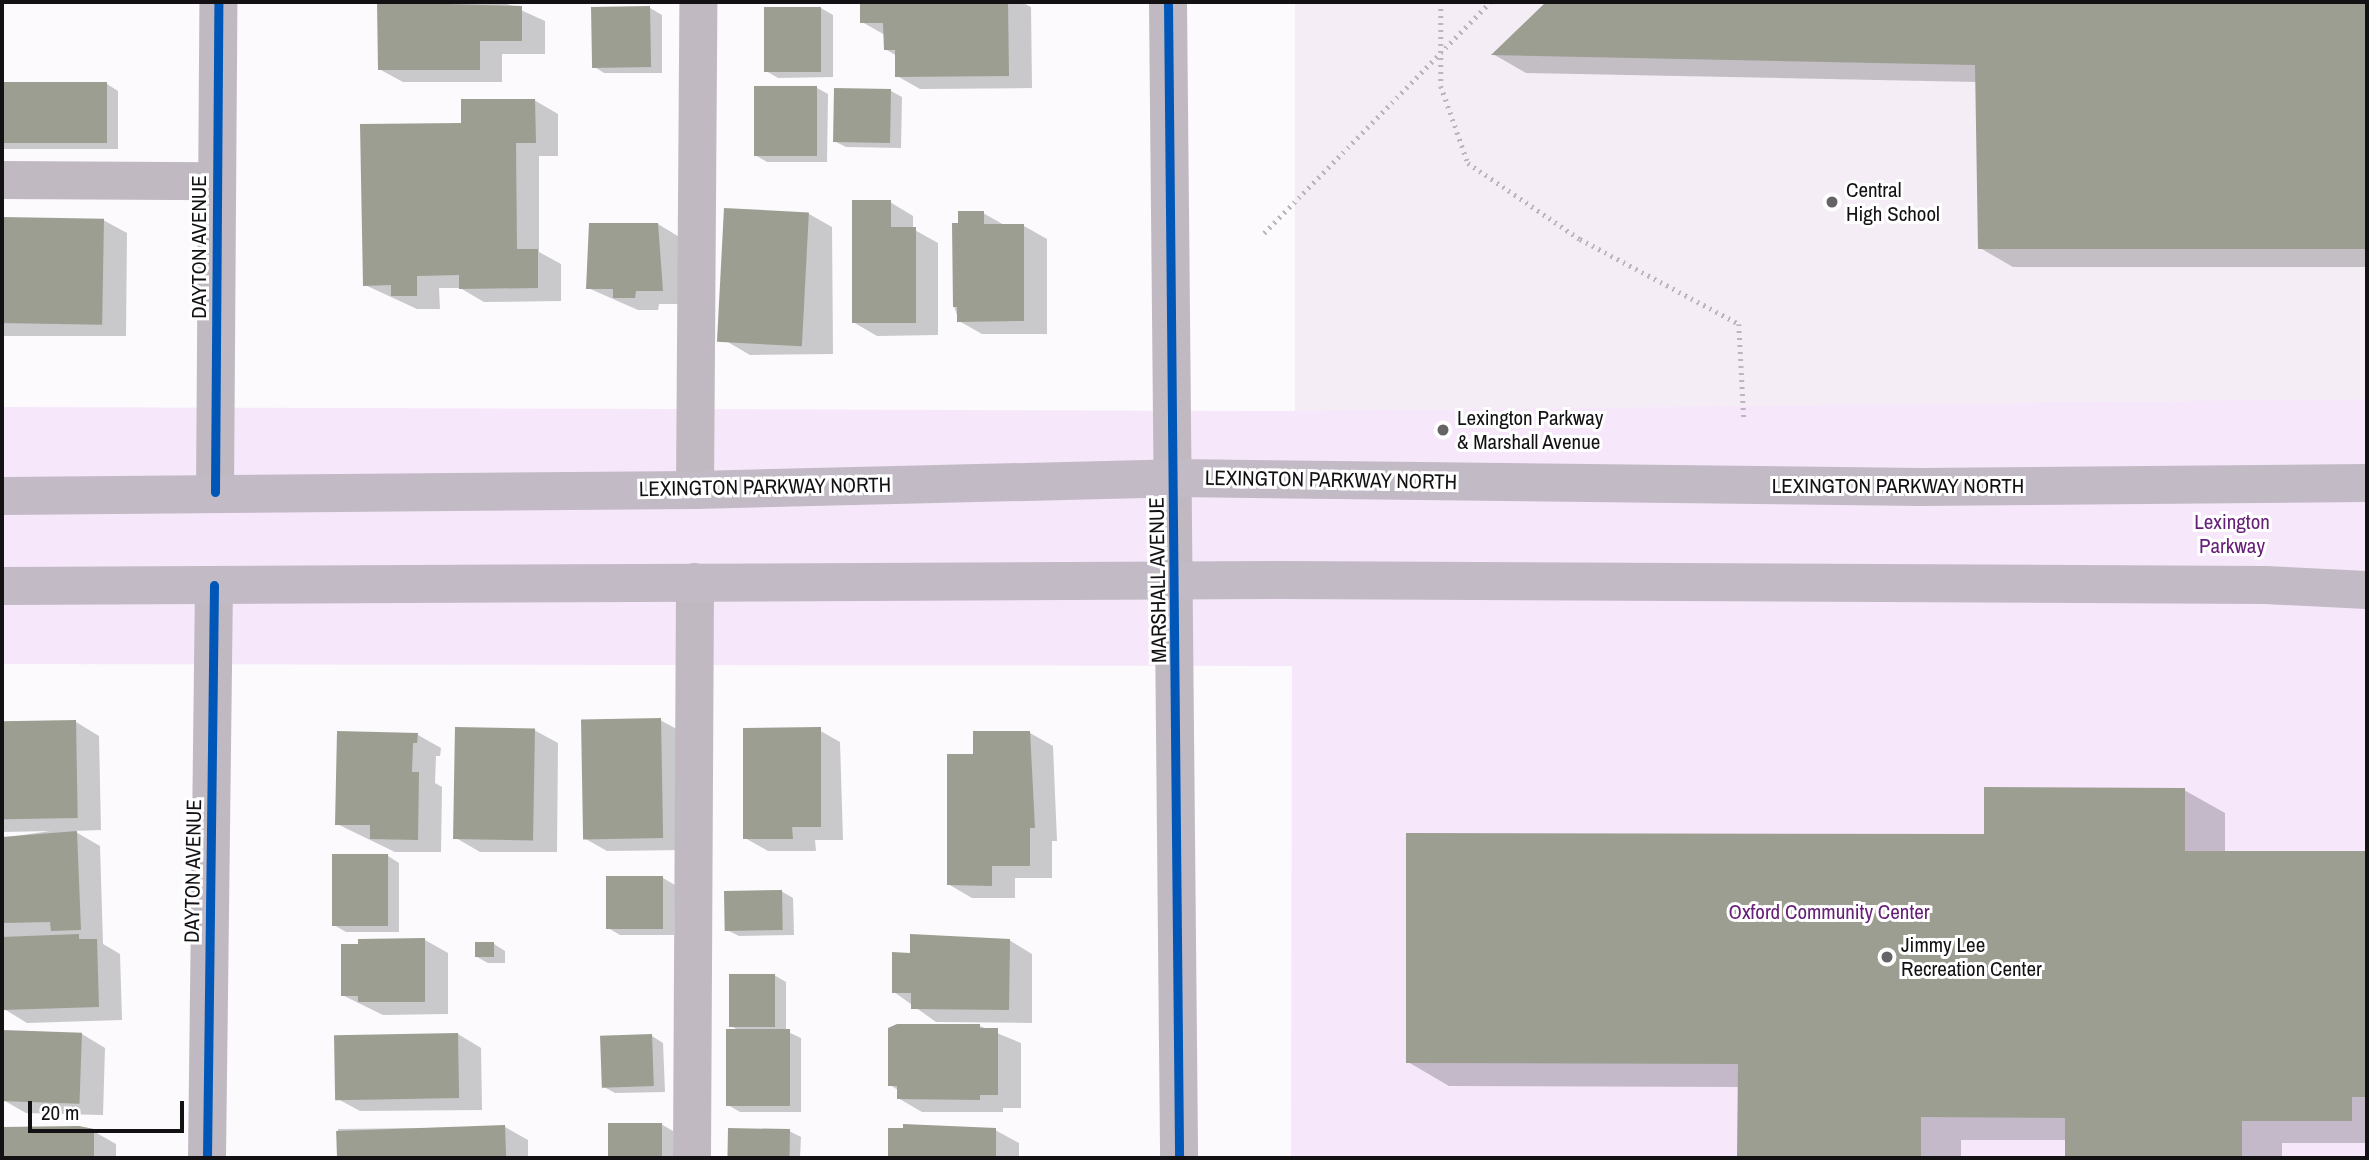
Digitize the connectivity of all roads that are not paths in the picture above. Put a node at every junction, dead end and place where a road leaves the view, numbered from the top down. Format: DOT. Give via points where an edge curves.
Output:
graph roads {
  1 [pos="218,2"];
  2 [pos="698,2"];
  3 [pos="1168,2"];
  4 [pos="2,180"];
  5 [pos="217,181"];
  6 [pos="1175,478"];
  7 [pos="2367,483"];
  8 [pos="695,490"];
  9 [pos="215,492"];
  10 [pos="2,496"];
  11 [pos="1176,580"];
  12 [pos="695,582"];
  13 [pos="215,585"];
  14 [pos="2,586"];
  15 [pos="2367,590"];
  16 [pos="207,1158"];
  17 [pos="692,1158"];
  18 [pos="1179,1158"];
  1 -- 5 [label="street, DAYTON AVENUE"];
  2 -- 8 [label="street"];
  3 -- 6 [label="street, MARSHALL AVENUE"];
  4 -- 5 [label="street"];
  5 -- 9 [label="street, DAYTON AVENUE"];
  6 -- 7 [label="main road, LEXINGTON PARKWAY NORTH" via="1920,487"];
  6 -- 8 [label="main road, LEXINGTON PARKWAY NORTH"];
  6 -- 11 [label="street, MARSHALL AVENUE"];
  8 -- 9 [label="main road, LEXINGTON PARKWAY NORTH"];
  9 -- 10 [label="main road, LEXINGTON PARKWAY NORTH"];
  11 -- 12 [label="main road"];
  11 -- 15 [label="main road" via="2265,585"];
  11 -- 18 [label="street, MARSHALL AVENUE"];
  12 -- 13 [label="main road"];
  12 -- 17 [label="street"];
  13 -- 14 [label="main road"];
  13 -- 16 [label="street, DAYTON AVENUE"];
}
